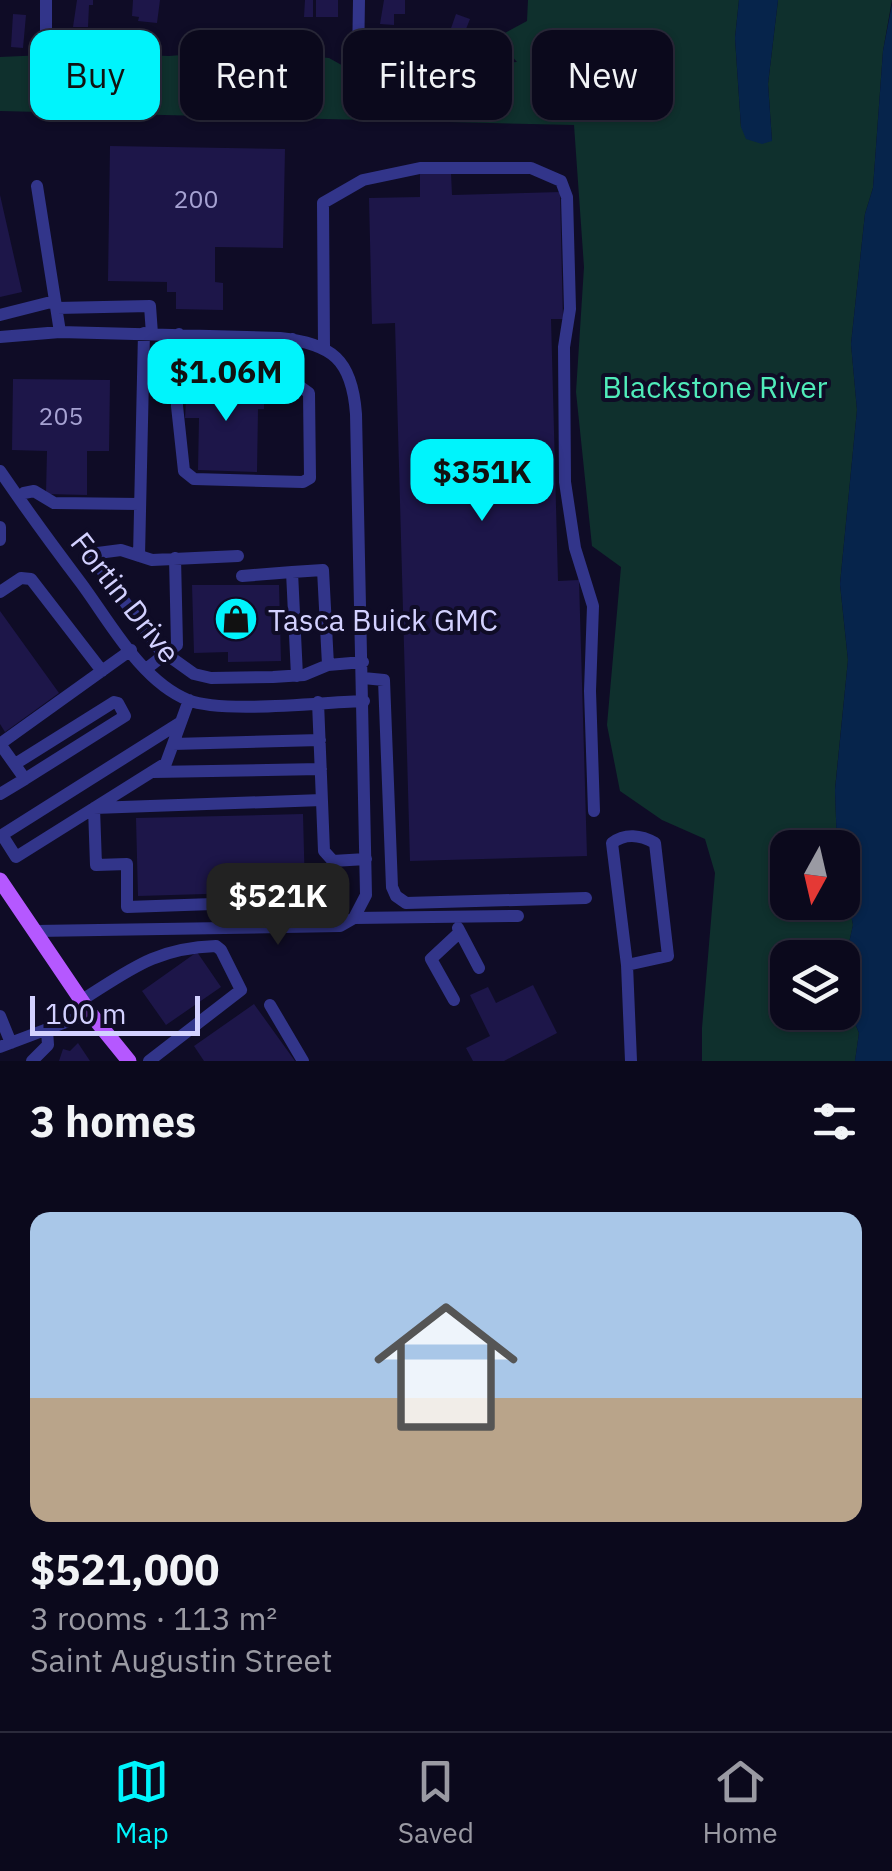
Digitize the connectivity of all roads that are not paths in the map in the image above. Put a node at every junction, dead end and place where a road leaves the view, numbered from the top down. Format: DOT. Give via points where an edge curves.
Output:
graph roads {
  1 [pos="46,0"];
  2 [pos="359,0"];
  3 [pos="46,30"];
  4 [pos="359,30"];
  5 [pos="37,186"];
  6 [pos="56,304"];
  7 [pos="0,314"];
  8 [pos="60,332"];
  9 [pos="148,334"];
  10 [pos="179,334"];
  11 [pos="0,337"];
  12 [pos="292,340"];
  13 [pos="324,347"];
  14 [pos="286,370"];
  15 [pos="178,372"];
  16 [pos="0,471"];
  17 [pos="16,494"];
  18 [pos="0,501"];
  19 [pos="140,504"];
  20 [pos="0,527"];
  21 [pos="0,540"];
  22 [pos="139,556"];
  23 [pos="238,556"];
  24 [pos="175,558"];
  25 [pos="292,572"];
  26 [pos="242,576"];
  27 [pos="0,592"];
  28 [pos="131,650"];
  29 [pos="169,654"];
  30 [pos="363,662"];
  31 [pos="328,664"];
  32 [pos="146,669"];
  33 [pos="102,671"];
  34 [pos="297,676"];
  35 [pos="363,678"];
  36 [pos="188,700"];
  37 [pos="318,702"];
  38 [pos="364,702"];
  39 [pos="180,722"];
  40 [pos="320,740"];
  41 [pos="0,744"];
  42 [pos="173,744"];
  43 [pos="15,764"];
  44 [pos="321,769"];
  45 [pos="153,772"];
  46 [pos="24,779"];
  47 [pos="388,786"];
  48 [pos="365,788"];
  49 [pos="0,794"];
  50 [pos="322,800"];
  51 [pos="94,808"];
  52 [pos="594,810"];
  53 [pos="366,860"];
  54 [pos="333,861"];
  55 [pos="0,880"];
  56 [pos="586,898"];
  57 [pos="518,916"];
  58 [pos="452,917"];
  59 [pos="354,918"];
  60 [pos="221,927"];
  61 [pos="36,931"];
  62 [pos="460,932"];
  63 [pos="216,946"];
  64 [pos="627,966"];
  65 [pos="479,968"];
  66 [pos="454,1000"];
  67 [pos="270,1005"];
  68 [pos="86,1006"];
  69 [pos="0,1016"];
  70 [pos="48,1030"];
  71 [pos="68,1030"];
  72 [pos="6,1045"];
  73 [pos="48,1045"];
  74 [pos="32,1061"];
  75 [pos="129,1061"];
  76 [pos="149,1061"];
  77 [pos="303,1061"];
  78 [pos="631,1061"];
  1 -- 3 [label="street"];
  2 -- 4 [label="street"];
  5 -- 6 [label="street"];
  6 -- 7 [label="street"];
  6 -- 8 [label="street"];
  6 -- 9 [label="street" via="150,306"];
  8 -- 9 [label="street"];
  8 -- 11 [label="street"];
  9 -- 10 [label="street"];
  9 -- 19 [label="street"];
  10 -- 12 [label="street"];
  10 -- 15 [label="street"];
  12 -- 13 [label="street"];
  12 -- 14 [label="street"];
  13 -- 30 [label="street" via="347,372 355,399"];
  13 -- 52 [label="street" via="322,203 363,180 420,168 531,168 561,181 570,291 566,482 575,548 593,606"];
  14 -- 15 [label="street"];
  14 -- 15 [label="street" via="309,393 310,478 303,482 194,479 184,470"];
  16 -- 17 [label="street, Fortin Drive"];
  17 -- 18 [label="street"];
  17 -- 19 [label="street" via="34,491 54,503"];
  17 -- 28 [label="street, Fortin Drive"];
  19 -- 22 [label="street"];
  20 -- 21 [label="street"];
  22 -- 24 [label="street"];
  22 -- 29 [label="street" via="121,550 90,554"];
  23 -- 24 [label="street"];
  24 -- 29 [label="street" via="179,636"];
  25 -- 26 [label="street"];
  25 -- 31 [label="street" via="323,570"];
  25 -- 34 [label="street"];
  27 -- 33 [label="street" via="20,578 31,579"];
  28 -- 32 [label="street, Fortin Drive"];
  28 -- 33 [label="street"];
  29 -- 32 [label="street"];
  29 -- 34 [label="street" via="194,674 212,678"];
  30 -- 31 [label="street"];
  30 -- 35 [label="street"];
  31 -- 34 [label="street"];
  32 -- 36 [label="street, Fortin Drive"];
  33 -- 41 [label="street"];
  35 -- 38 [label="street"];
  35 -- 47 [label="street" via="384,680"];
  36 -- 37 [label="street, Fortin Drive" via="220,706"];
  36 -- 39 [label="street"];
  37 -- 38 [label="street, Fortin Drive"];
  37 -- 40 [label="street"];
  38 -- 48 [label="street"];
  39 -- 42 [label="street"];
  39 -- 51 [label="street" via="2,835 16,857"];
  40 -- 42 [label="street"];
  40 -- 44 [label="street"];
  41 -- 43 [label="street"];
  42 -- 45 [label="street" via="166,764"];
  43 -- 46 [label="street"];
  43 -- 46 [label="street" via="114,702 125,712"];
  44 -- 45 [label="street"];
  44 -- 50 [label="street"];
  45 -- 51 [label="street"];
  46 -- 49 [label="street"];
  47 -- 48 [label="street"];
  47 -- 56 [label="street" via="392,887 406,903"];
  48 -- 53 [label="street"];
  50 -- 51 [label="street"];
  50 -- 54 [label="street" via="324,851"];
  51 -- 54 [label="street" via="96,865 127,864 127,907 333,900"];
  53 -- 54 [label="street"];
  53 -- 59 [label="street" via="366,895"];
  55 -- 61 [label="main road"];
  57 -- 58 [label="street"];
  58 -- 59 [label="street"];
  58 -- 62 [label="street"];
  59 -- 60 [label="street" via="340,926"];
  60 -- 61 [label="street"];
  60 -- 63 [label="street"];
  61 -- 68 [label="main road"];
  62 -- 65 [label="street"];
  62 -- 66 [label="street" via="431,959"];
  63 -- 68 [label="street" via="163,952"];
  63 -- 76 [label="street" via="241,990"];
  64 -- 64 [label="street" via="612,843 644,836 654,843 668,956"];
  64 -- 78 [label="street"];
  67 -- 77 [label="street"];
  68 -- 70 [label="street"];
  68 -- 75 [label="main road"];
  69 -- 72 [label="street"];
  70 -- 72 [label="street"];
  70 -- 73 [label="street"];
  71 -- 73 [label="street"];
  73 -- 74 [label="street"];
}
